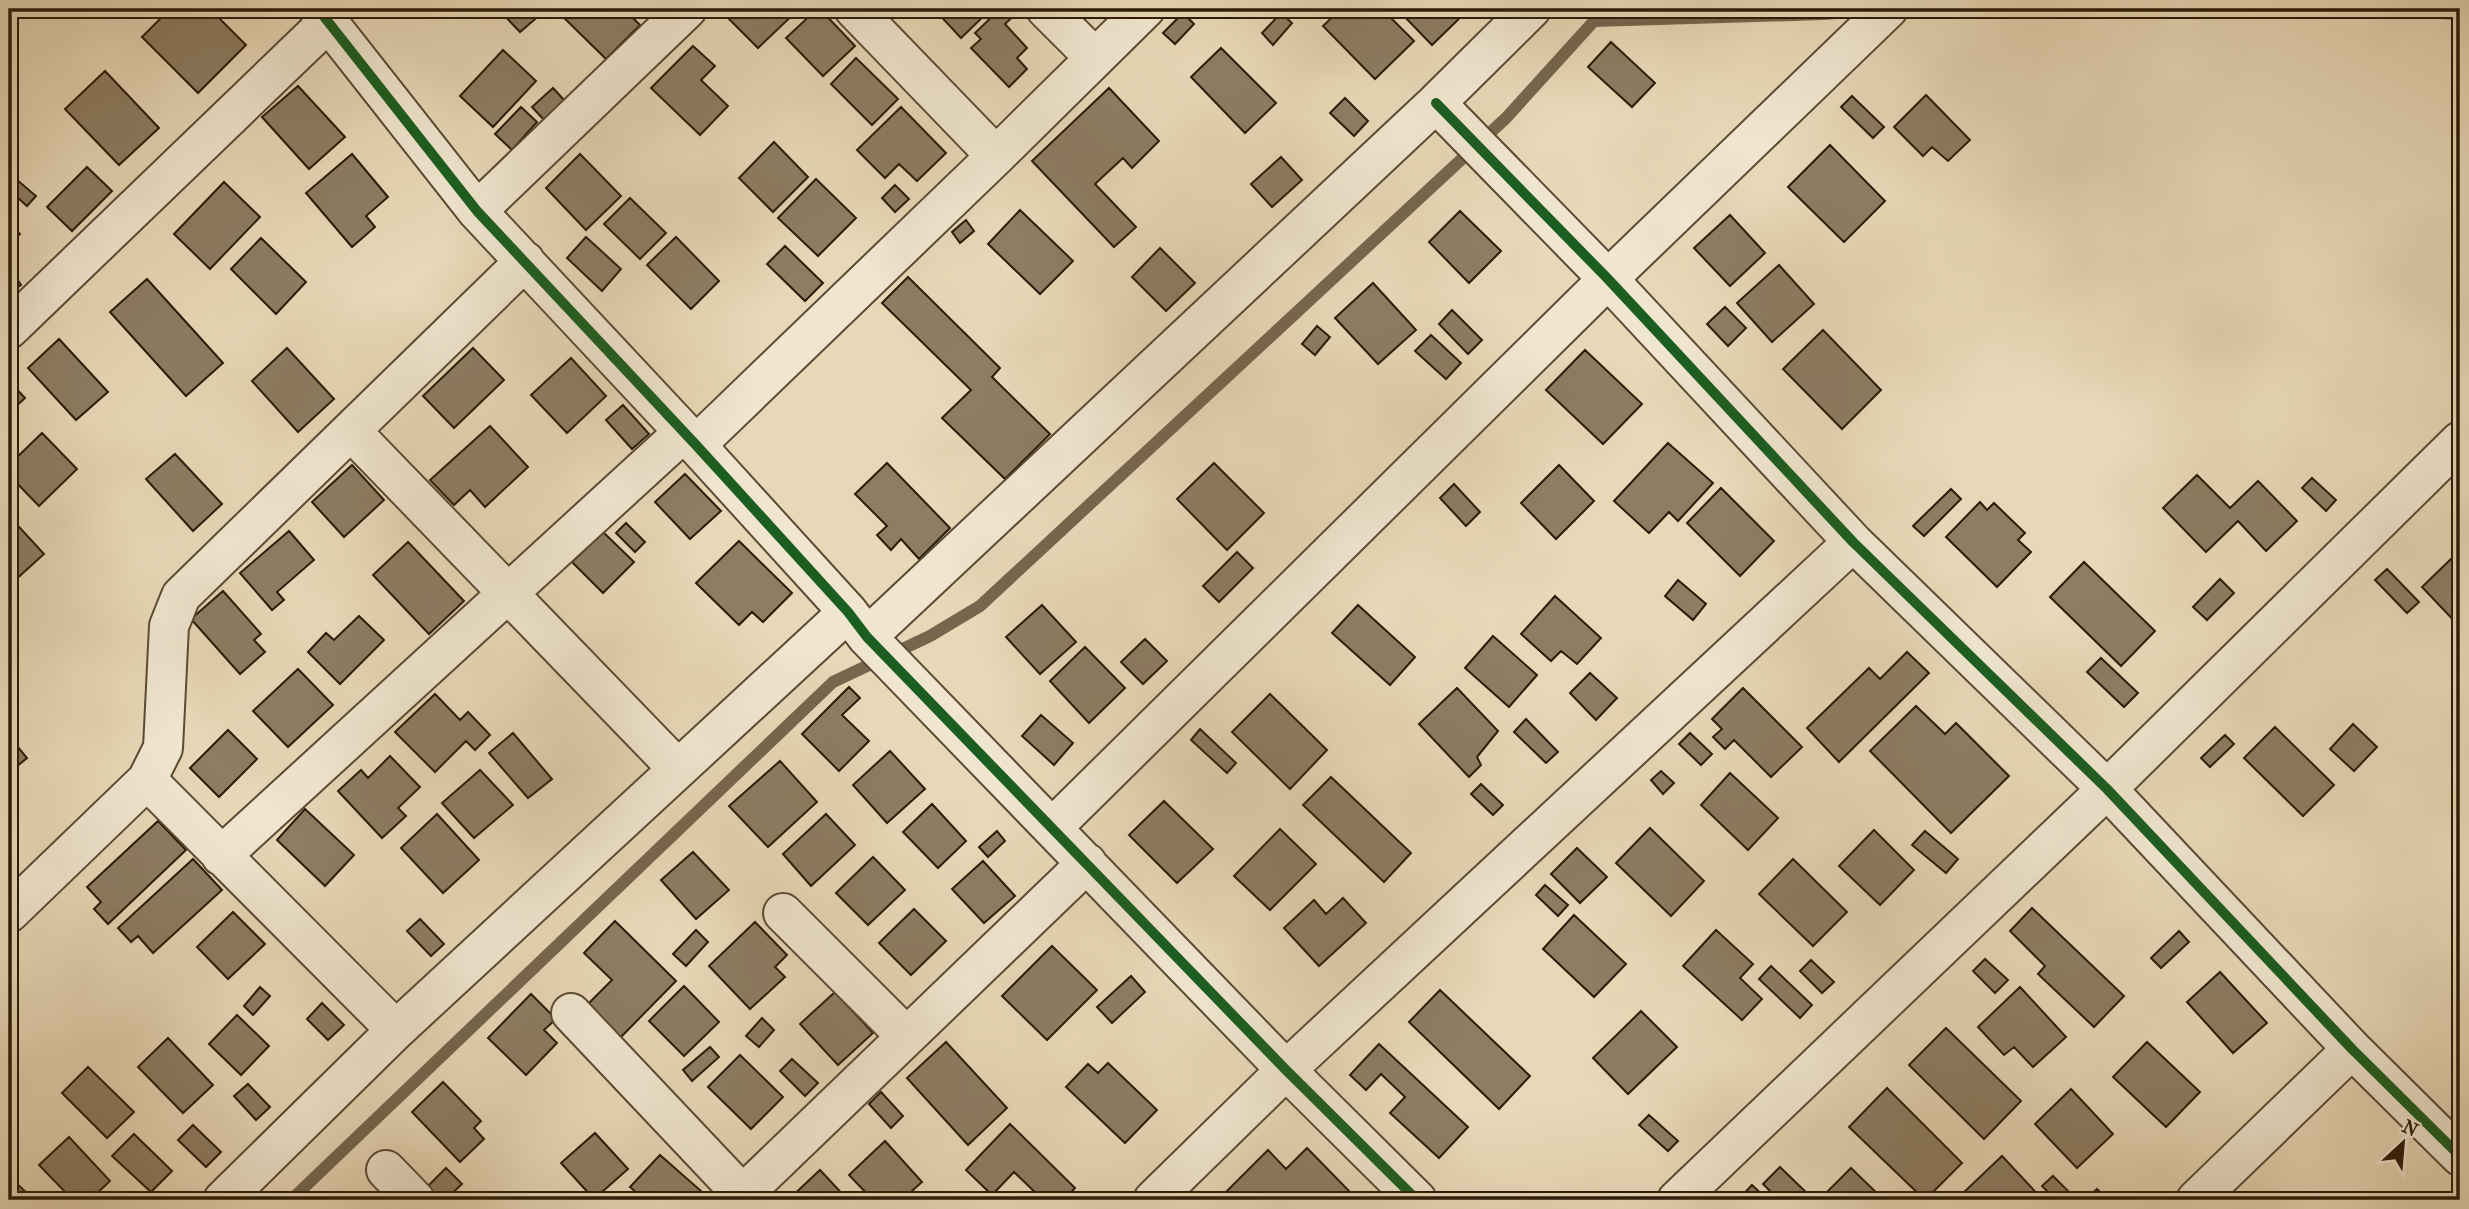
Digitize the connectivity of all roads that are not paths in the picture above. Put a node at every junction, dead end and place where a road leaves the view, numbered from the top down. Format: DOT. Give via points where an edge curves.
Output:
graph roads {
  1 [pos="854,9"];
  2 [pos="1046,9"];
  3 [pos="1145,9"];
  4 [pos="1531,9"];
  5 [pos="1888,9"];
  6 [pos="677,12"];
  7 [pos="323,15"];
  8 [pos="1095,58"];
  9 [pos="1436,103"];
  10 [pos="996,156"];
  11 [pos="477,211"];
  12 [pos="525,261"];
  13 [pos="1608,279"];
  14 [pos="9,329"];
  15 [pos="352,432"];
  16 [pos="690,439"];
  17 [pos="2460,441"];
  18 [pos="1853,542"];
  19 [pos="507,593"];
  20 [pos="858,625"];
  21 [pos="678,769"];
  22 [pos="147,780"];
  23 [pos="2107,789"];
  24 [pos="1052,828"];
  25 [pos="221,856"];
  26 [pos="1087,863"];
  27 [pos="9,913"];
  28 [pos="783,913"];
  29 [pos="571,1013"];
  30 [pos="396,1030"];
  31 [pos="906,1037"];
  32 [pos="2352,1049"];
  33 [pos="1286,1070"];
  34 [pos="2460,1156"];
  35 [pos="386,1170"];
  36 [pos="740,1197"];
  37 [pos="223,1200"];
  38 [pos="415,1200"];
  39 [pos="1153,1200"];
  40 [pos="1417,1200"];
  41 [pos="1677,1200"];
  42 [pos="2196,1200"];
  1 -- 10 [label="street"];
  2 -- 8 [label="street"];
  3 -- 8 [label="street"];
  4 -- 9 [label="street"];
  5 -- 13 [label="street"];
  6 -- 11 [label="street"];
  7 -- 11 [label="street"];
  7 -- 14 [label="street"];
  8 -- 10 [label="street"];
  9 -- 13 [label="street"];
  9 -- 20 [label="street"];
  10 -- 16 [label="street"];
  11 -- 12 [label="street"];
  12 -- 15 [label="street"];
  12 -- 16 [label="street"];
  13 -- 18 [label="street"];
  13 -- 24 [label="street"];
  15 -- 19 [label="street"];
  15 -- 22 [label="street" via="181,596 169,626 163,747"];
  16 -- 19 [label="street"];
  16 -- 20 [label="street"];
  17 -- 23 [label="street"];
  18 -- 23 [label="street"];
  18 -- 33 [label="street"];
  19 -- 21 [label="street"];
  19 -- 25 [label="street"];
  20 -- 21 [label="street"];
  20 -- 24 [label="street"];
  21 -- 30 [label="street"];
  22 -- 25 [label="street"];
  22 -- 27 [label="street"];
  23 -- 32 [label="street"];
  23 -- 41 [label="street"];
  24 -- 26 [label="street"];
  25 -- 30 [label="street"];
  26 -- 31 [label="street"];
  26 -- 33 [label="street"];
  28 -- 31 [label="street"];
  29 -- 36 [label="street"];
  30 -- 37 [label="street"];
  31 -- 36 [label="street"];
  32 -- 34 [label="street"];
  32 -- 42 [label="street"];
  33 -- 39 [label="street"];
  33 -- 40 [label="street"];
  35 -- 38 [label="street"];
}
